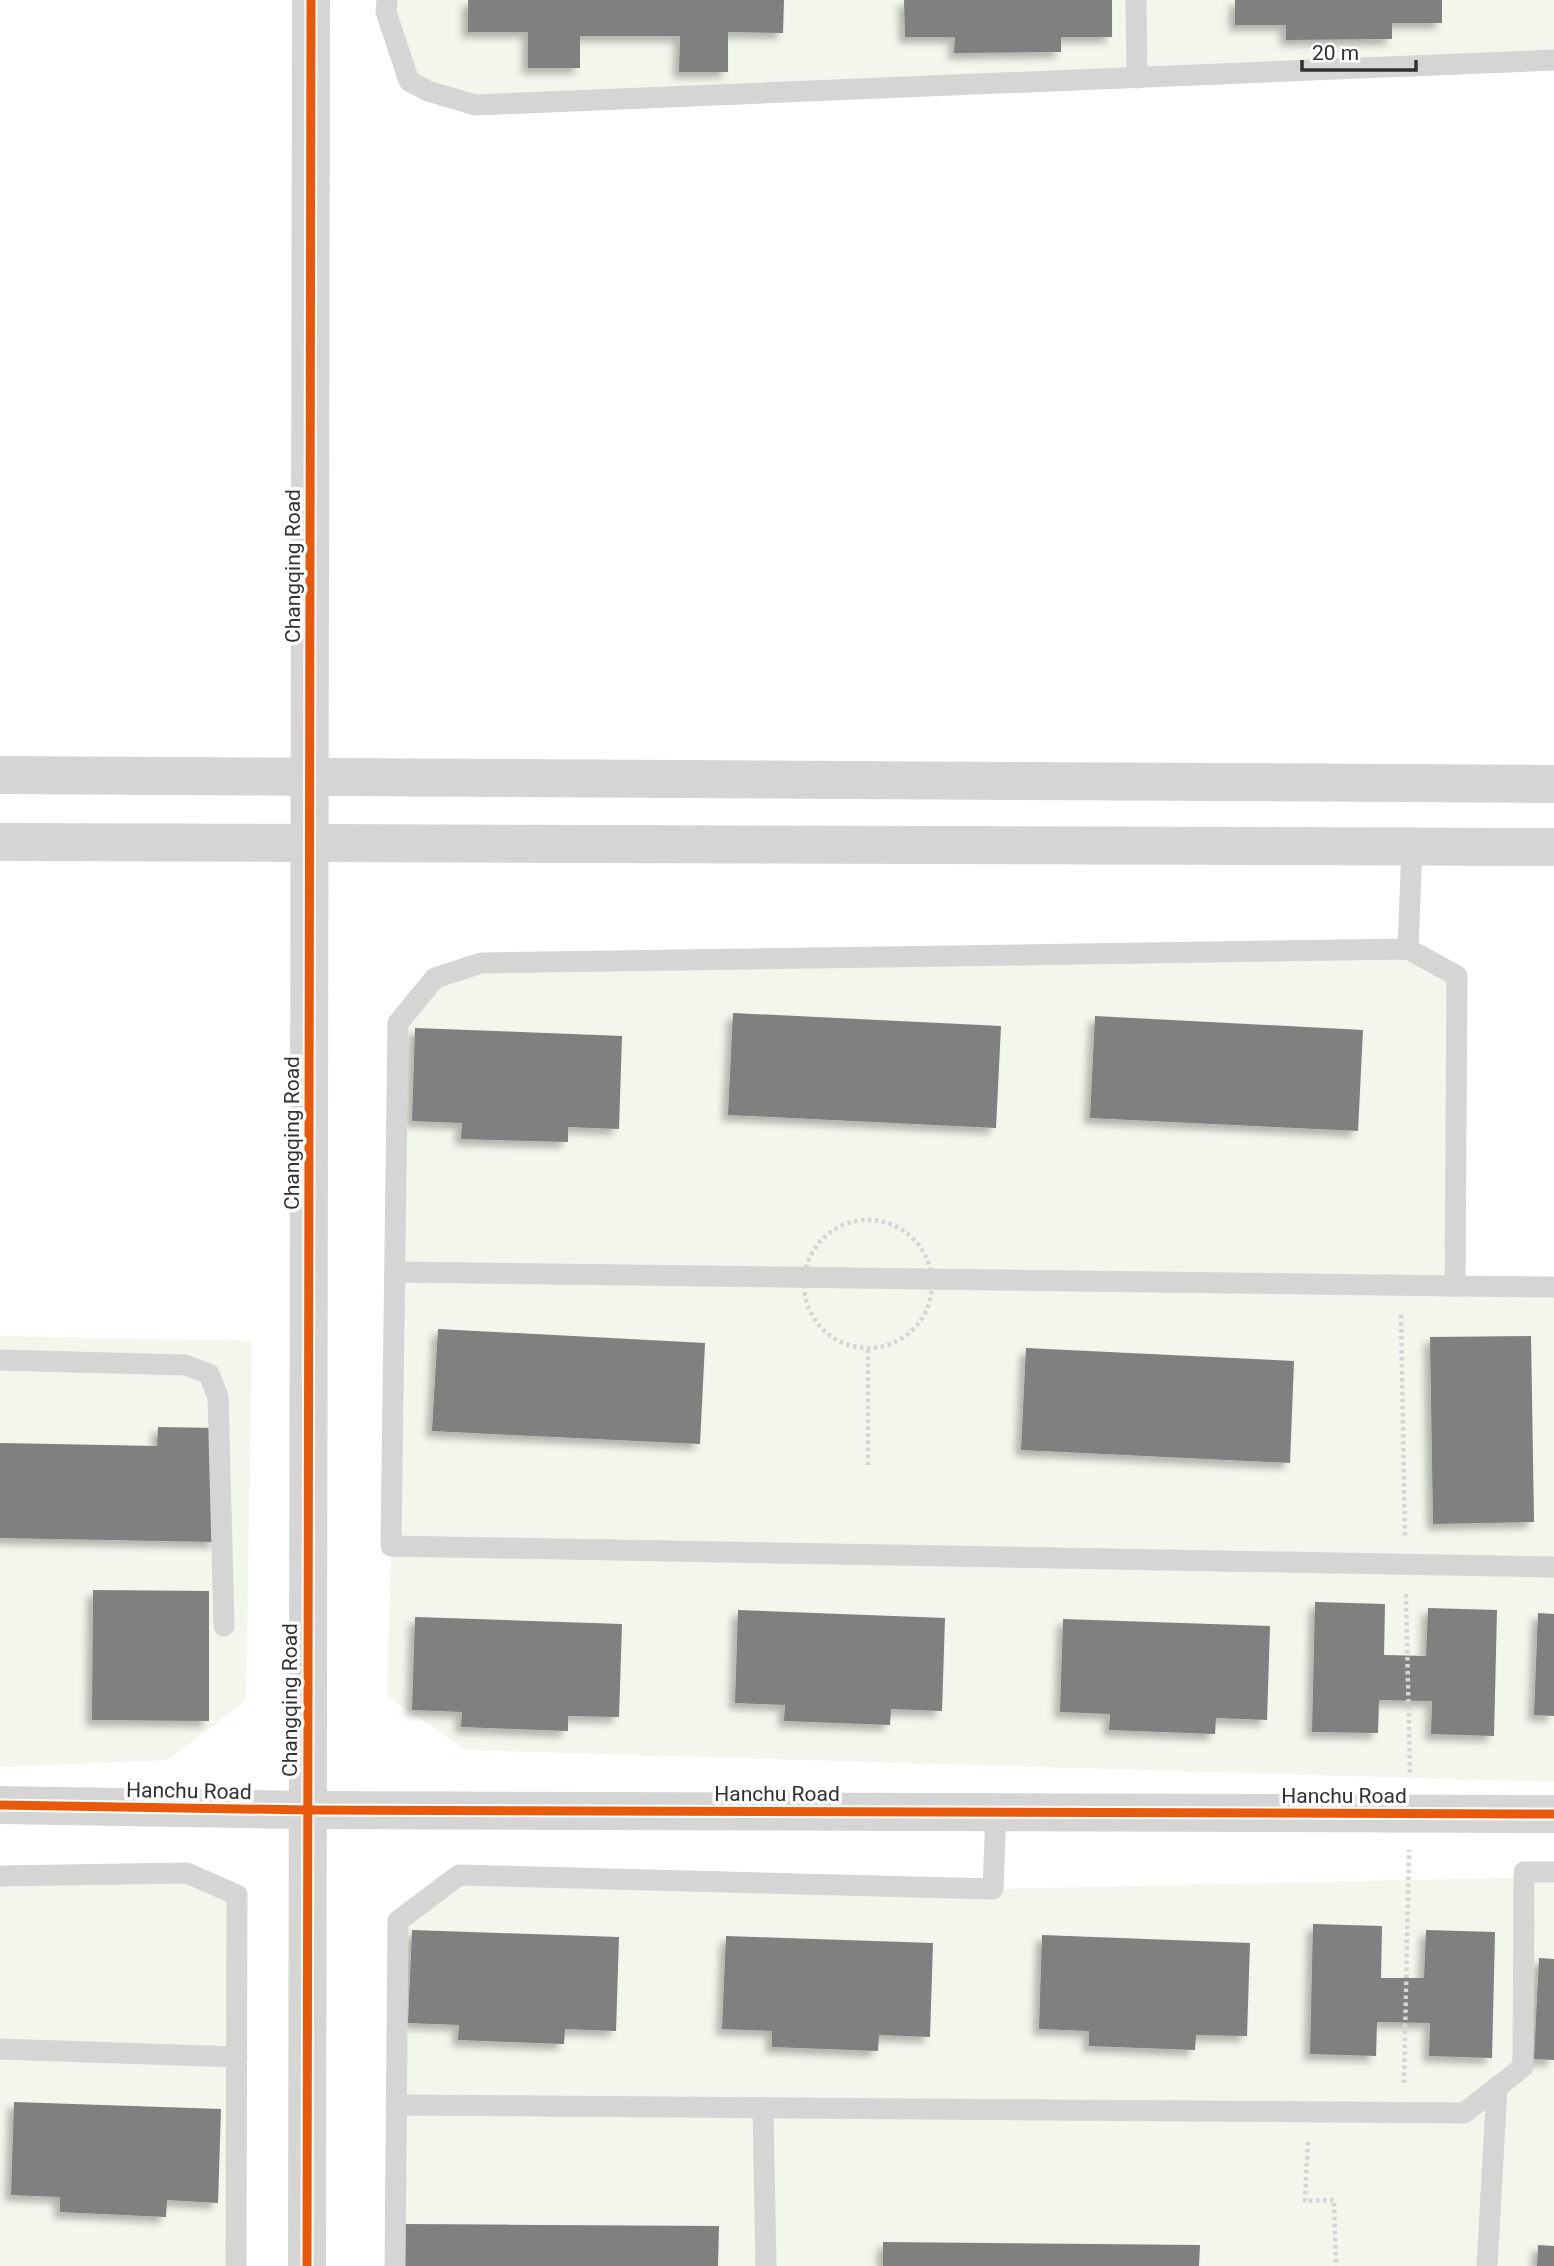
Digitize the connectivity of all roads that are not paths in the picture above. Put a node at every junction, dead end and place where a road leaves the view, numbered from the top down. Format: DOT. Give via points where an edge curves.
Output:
graph roads {
  1 [pos="311,0"];
  2 [pos="387,0"];
  3 [pos="1136,0"];
  4 [pos="1554,60"];
  5 [pos="1137,78"];
  6 [pos="0,775"];
  7 [pos="310,777"];
  8 [pos="1554,784"];
  9 [pos="0,842"];
  10 [pos="310,845"];
  11 [pos="1412,847"];
  12 [pos="1554,847"];
  13 [pos="1408,950"];
  14 [pos="395,1272"];
  15 [pos="1455,1286"];
  16 [pos="1554,1287"];
  17 [pos="0,1360"];
  18 [pos="1554,1567"];
  19 [pos="224,1626"];
  20 [pos="0,1805"];
  21 [pos="308,1810"];
  22 [pos="996,1812"];
  23 [pos="1554,1814"];
  24 [pos="1554,1872"];
  25 [pos="0,1876"];
  26 [pos="0,2049"];
  27 [pos="237,2057"];
  28 [pos="1497,2087"];
  29 [pos="396,2105"];
  30 [pos="763,2108"];
  31 [pos="236,2266"];
  32 [pos="307,2266"];
  33 [pos="395,2266"];
  34 [pos="766,2266"];
  35 [pos="1487,2266"];
  1 -- 7 [label="street, Changqing Road"];
  2 -- 5 [label="lane" via="386,12 409,81 428,92 475,105"];
  3 -- 5 [label="lane"];
  4 -- 5 [label="lane"];
  6 -- 7 [label="street"];
  7 -- 8 [label="street"];
  7 -- 10 [label="street, Changqing Road"];
  9 -- 10 [label="street"];
  10 -- 11 [label="street"];
  10 -- 21 [label="street, Changqing Road"];
  11 -- 12 [label="street"];
  11 -- 13 [label="lane"];
  13 -- 14 [label="lane" via="481,962 435,978 398,1023"];
  13 -- 15 [label="lane" via="1457,976"];
  14 -- 15 [label="lane"];
  14 -- 18 [label="lane" via="391,1546"];
  15 -- 16 [label="lane"];
  17 -- 19 [label="lane" via="185,1365 209,1374 218,1397"];
  20 -- 21 [label="street, Hanchu Road"];
  21 -- 22 [label="street, Hanchu Road"];
  21 -- 32 [label="street, Changqing Road"];
  22 -- 23 [label="street, Hanchu Road"];
  22 -- 29 [label="lane" via="993,1889 459,1875 398,1921"];
  24 -- 28 [label="lane" via="1524,1872 1523,2067"];
  25 -- 27 [label="lane" via="187,1873 237,1895"];
  26 -- 27 [label="lane"];
  27 -- 31 [label="lane"];
  28 -- 30 [label="lane" via="1464,2113"];
  28 -- 35 [label="lane"];
  29 -- 30 [label="lane"];
  29 -- 33 [label="lane"];
  30 -- 34 [label="lane"];
}
